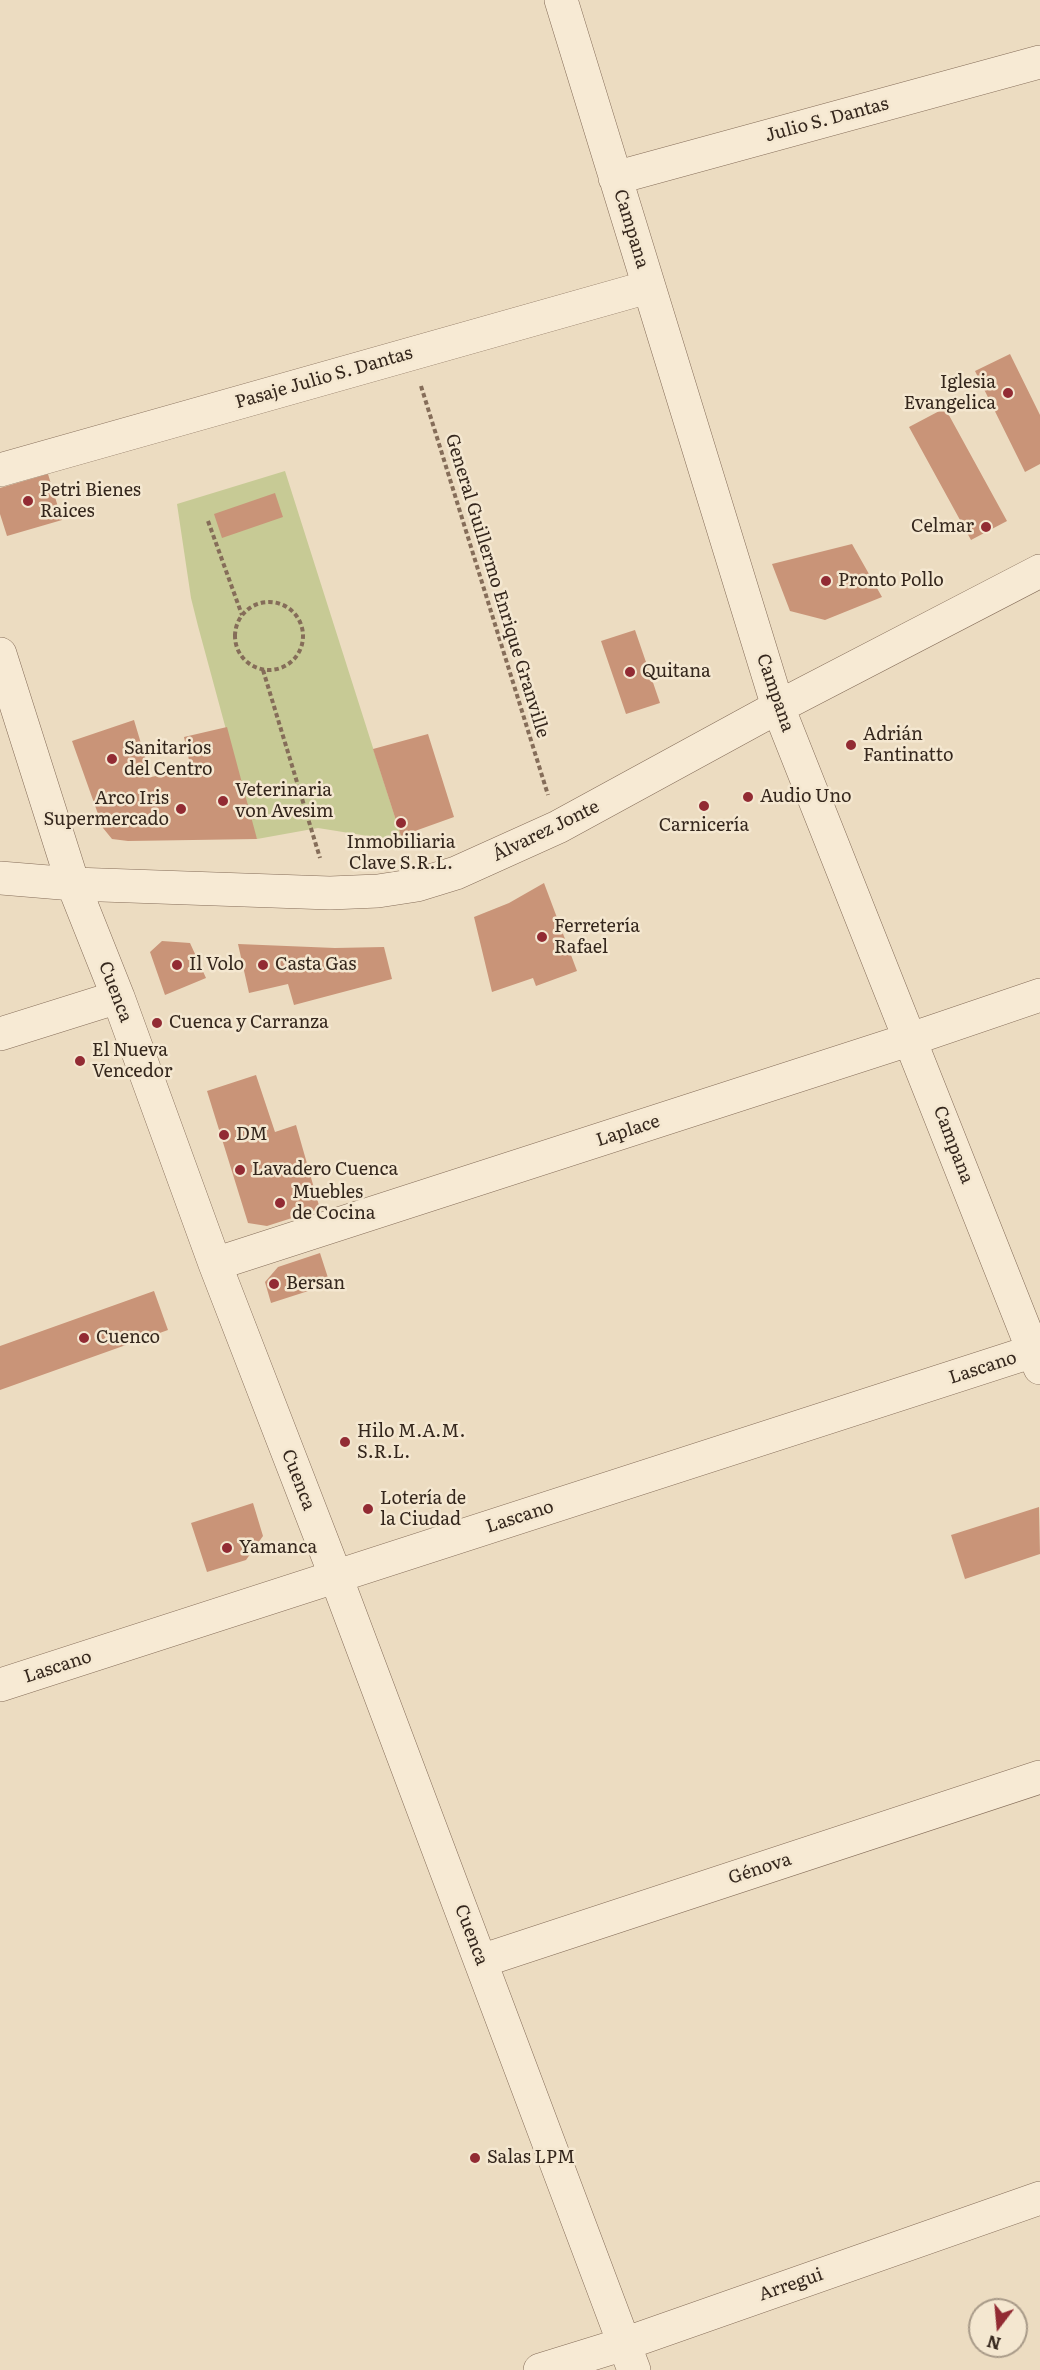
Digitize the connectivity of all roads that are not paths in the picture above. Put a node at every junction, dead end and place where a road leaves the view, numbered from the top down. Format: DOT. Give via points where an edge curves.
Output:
graph roads {
  1 [pos="561,0"];
  2 [pos="1040,62"];
  3 [pos="615,178"];
  4 [pos="648,287"];
  5 [pos="0,470"];
  6 [pos="1040,571"];
  7 [pos="0,654"];
  8 [pos="778,707"];
  9 [pos="0,878"];
  10 [pos="73,884"];
  11 [pos="1040,995"];
  12 [pos="118,997"];
  13 [pos="0,1034"];
  14 [pos="911,1039"];
  15 [pos="214,1264"];
  16 [pos="1038,1356"];
  17 [pos="336,1577"];
  18 [pos="0,1685"];
  19 [pos="1040,1777"];
  20 [pos="481,1961"];
  21 [pos="1040,2198"];
  22 [pos="629,2357"];
  23 [pos="540,2370"];
  1 -- 3 [label="street, Campana"];
  2 -- 3 [label="street, Julio S. Dantas"];
  3 -- 4 [label="street, Campana"];
  4 -- 5 [label="street, Pasaje Julio S. Dantas"];
  4 -- 8 [label="street, Campana"];
  6 -- 8 [label="street, Álvarez Jonte"];
  7 -- 10 [label="street, Cuenca"];
  8 -- 10 [label="street, Álvarez Jonte" via="558,827 467,868 417,885 330,893"];
  8 -- 14 [label="street, Campana"];
  9 -- 10 [label="street, Álvarez Jonte"];
  10 -- 12 [label="street, Cuenca"];
  11 -- 14 [label="street, Laplace"];
  12 -- 13 [label="street"];
  12 -- 15 [label="street, Cuenca"];
  14 -- 15 [label="street, Laplace"];
  14 -- 16 [label="street, Campana"];
  15 -- 17 [label="street, Cuenca"];
  16 -- 17 [label="street, Lascano"];
  17 -- 18 [label="street, Lascano"];
  17 -- 20 [label="street, Cuenca"];
  19 -- 20 [label="street, Génova"];
  20 -- 22 [label="street, Cuenca"];
  21 -- 22 [label="street, Arregui"];
  22 -- 23 [label="street, Arregui"];
}
